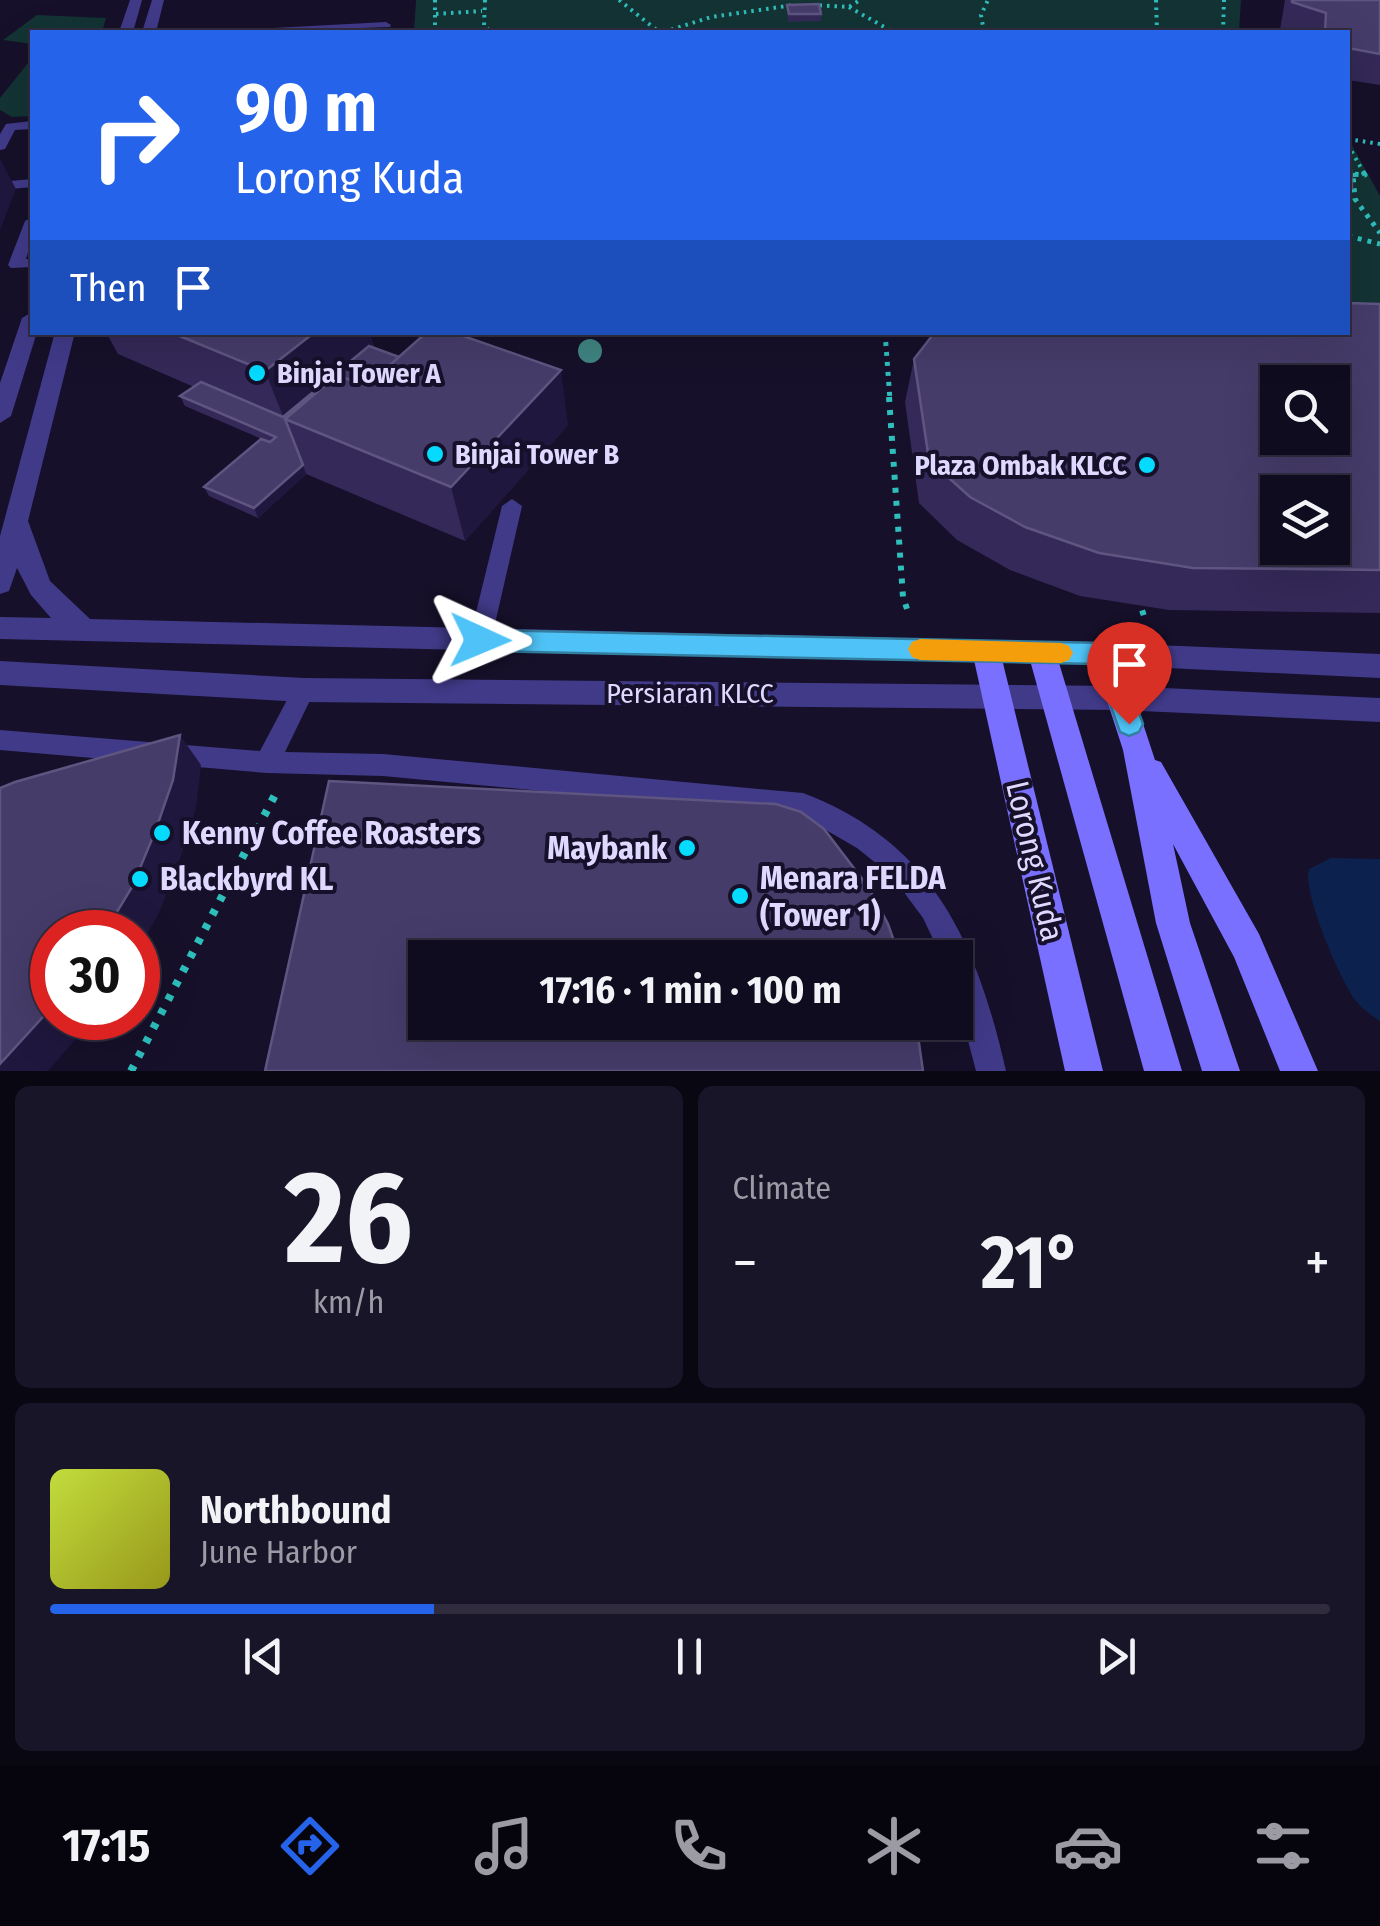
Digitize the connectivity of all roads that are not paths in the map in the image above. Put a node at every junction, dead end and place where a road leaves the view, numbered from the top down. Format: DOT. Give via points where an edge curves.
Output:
graph roads {
  1 [pos="136,0"];
  2 [pos="158,0"];
  3 [pos="388,7"];
  4 [pos="385,29"];
  5 [pos="127,30"];
  6 [pos="150,30"];
  7 [pos="341,30"];
  8 [pos="30,125"];
  9 [pos="0,146"];
  10 [pos="30,182"];
  11 [pos="0,186"];
  12 [pos="30,226"];
  13 [pos="30,262"];
  14 [pos="30,324"];
  15 [pos="64,335"];
  16 [pos="0,416"];
  17 [pos="512,506"];
  18 [pos="19,514"];
  19 [pos="0,584"];
  20 [pos="0,628"];
  21 [pos="87,632"];
  22 [pos="480,640"];
  23 [pos="986,652"];
  24 [pos="1042,653"];
  25 [pos="1106,654"];
  26 [pos="1380,666"];
  27 [pos="0,673"];
  28 [pos="304,690"];
  29 [pos="996,697"];
  30 [pos="1055,698"];
  31 [pos="1120,698"];
  32 [pos="1380,710"];
  33 [pos="0,740"];
  34 [pos="1138,750"];
  35 [pos="279,762"];
  36 [pos="991,1071"];
  37 [pos="1084,1071"];
  38 [pos="1163,1071"];
  39 [pos="1221,1071"];
  40 [pos="1299,1071"];
  1 -- 5 [label="street"];
  2 -- 6 [label="street"];
  3 -- 4 [label="lane"];
  4 -- 7 [label="lane"];
  8 -- 9 [label="lane" via="10,127"];
  10 -- 11 [label="lane"];
  12 -- 13 [label="lane" via="16,265"];
  14 -- 16 [label="street"];
  15 -- 18 [label="street"];
  17 -- 22 [label="lane"];
  18 -- 19 [label="street"];
  18 -- 21 [label="street" via="24,558 38,587"];
  20 -- 21 [label="street, Persiaran KLCC"];
  21 -- 22 [label="street, Persiaran KLCC"];
  22 -- 23 [label="street, Persiaran KLCC"];
  23 -- 24 [label="street, Persiaran KLCC"];
  23 -- 29 [label="street, Lorong Kuda"];
  24 -- 25 [label="street, Persiaran KLCC"];
  24 -- 30 [label="street"];
  25 -- 26 [label="street, Persiaran KLCC"];
  25 -- 31 [label="street"];
  27 -- 28 [label="street, Persiaran KLCC"];
  28 -- 29 [label="street, Persiaran KLCC"];
  28 -- 35 [label="lane"];
  29 -- 30 [label="street, Persiaran KLCC"];
  29 -- 37 [label="street, Lorong Kuda"];
  30 -- 31 [label="street, Persiaran KLCC"];
  30 -- 38 [label="street"];
  31 -- 32 [label="street, Persiaran KLCC"];
  31 -- 34 [label="street"];
  33 -- 35 [label="lane"];
  34 -- 39 [label="street" via="1172,923"];
  34 -- 40 [label="street" via="1246,946"];
  35 -- 36 [label="lane" via="383,765 803,804 853,830 904,870 950,941"];
}
